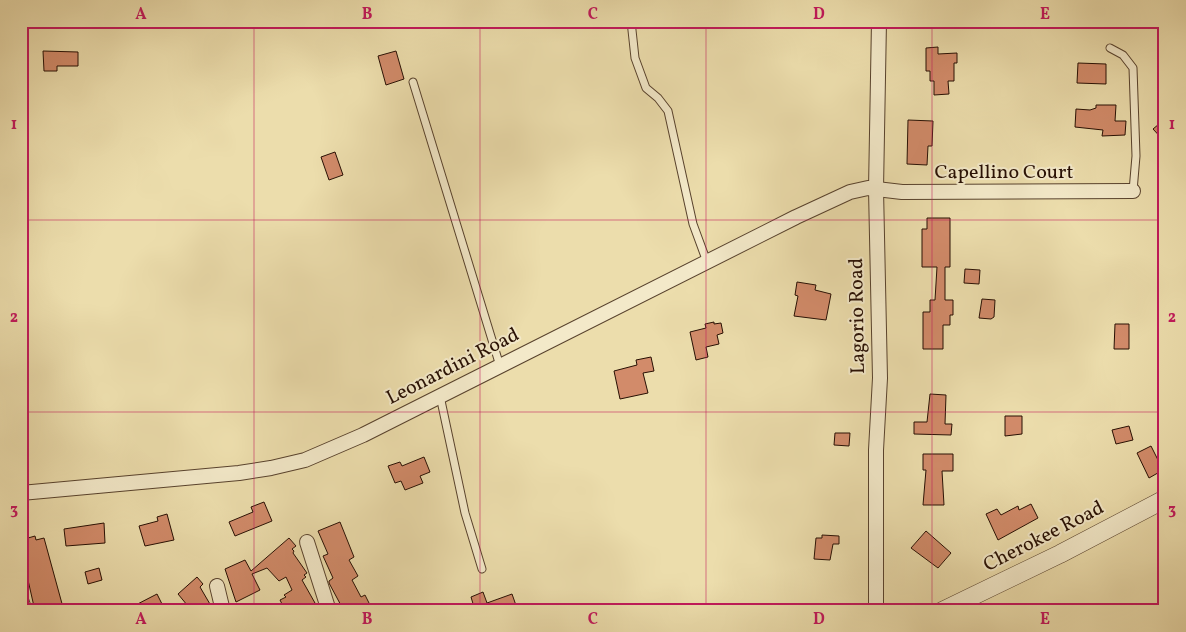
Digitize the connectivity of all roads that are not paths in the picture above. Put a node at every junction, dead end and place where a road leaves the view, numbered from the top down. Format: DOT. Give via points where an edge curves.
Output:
graph roads {
  1 [pos="631,21"];
  2 [pos="879,21"];
  3 [pos="1110,48"];
  4 [pos="414,82"];
  5 [pos="876,189"];
  6 [pos="1133,191"];
  7 [pos="707,262"];
  8 [pos="500,366"];
  9 [pos="440,396"];
  10 [pos="21,493"];
  11 [pos="1165,499"];
  12 [pos="307,542"];
  13 [pos="482,569"];
  14 [pos="216,586"];
  15 [pos="21,600"];
  16 [pos="25,611"];
  17 [pos="223,611"];
  18 [pos="329,611"];
  19 [pos="876,611"];
  20 [pos="942,611"];
  1 -- 7 [label="lane" via="636,58 646,88 668,111 693,224"];
  2 -- 5 [label="street, Lagorio Road"];
  3 -- 6 [label="lane" via="1123,55 1133,68 1136,156"];
  4 -- 8 [label="lane"];
  5 -- 6 [label="street, Capellino Court" via="902,192"];
  5 -- 7 [label="street, Leonardini Road" via="850,192"];
  5 -- 19 [label="street, Lagorio Road" via="880,378"];
  7 -- 8 [label="street, Leonardini Road"];
  8 -- 9 [label="street, Leonardini Road"];
  9 -- 10 [label="street, Leonardini Road" via="305,460 271,468"];
  9 -- 13 [label="lane" via="465,514"];
  11 -- 20 [label="street, Cherokee Road"];
  12 -- 18 [label="street"];
  14 -- 17 [label="street"];
  15 -- 16 [label="street"];
}
